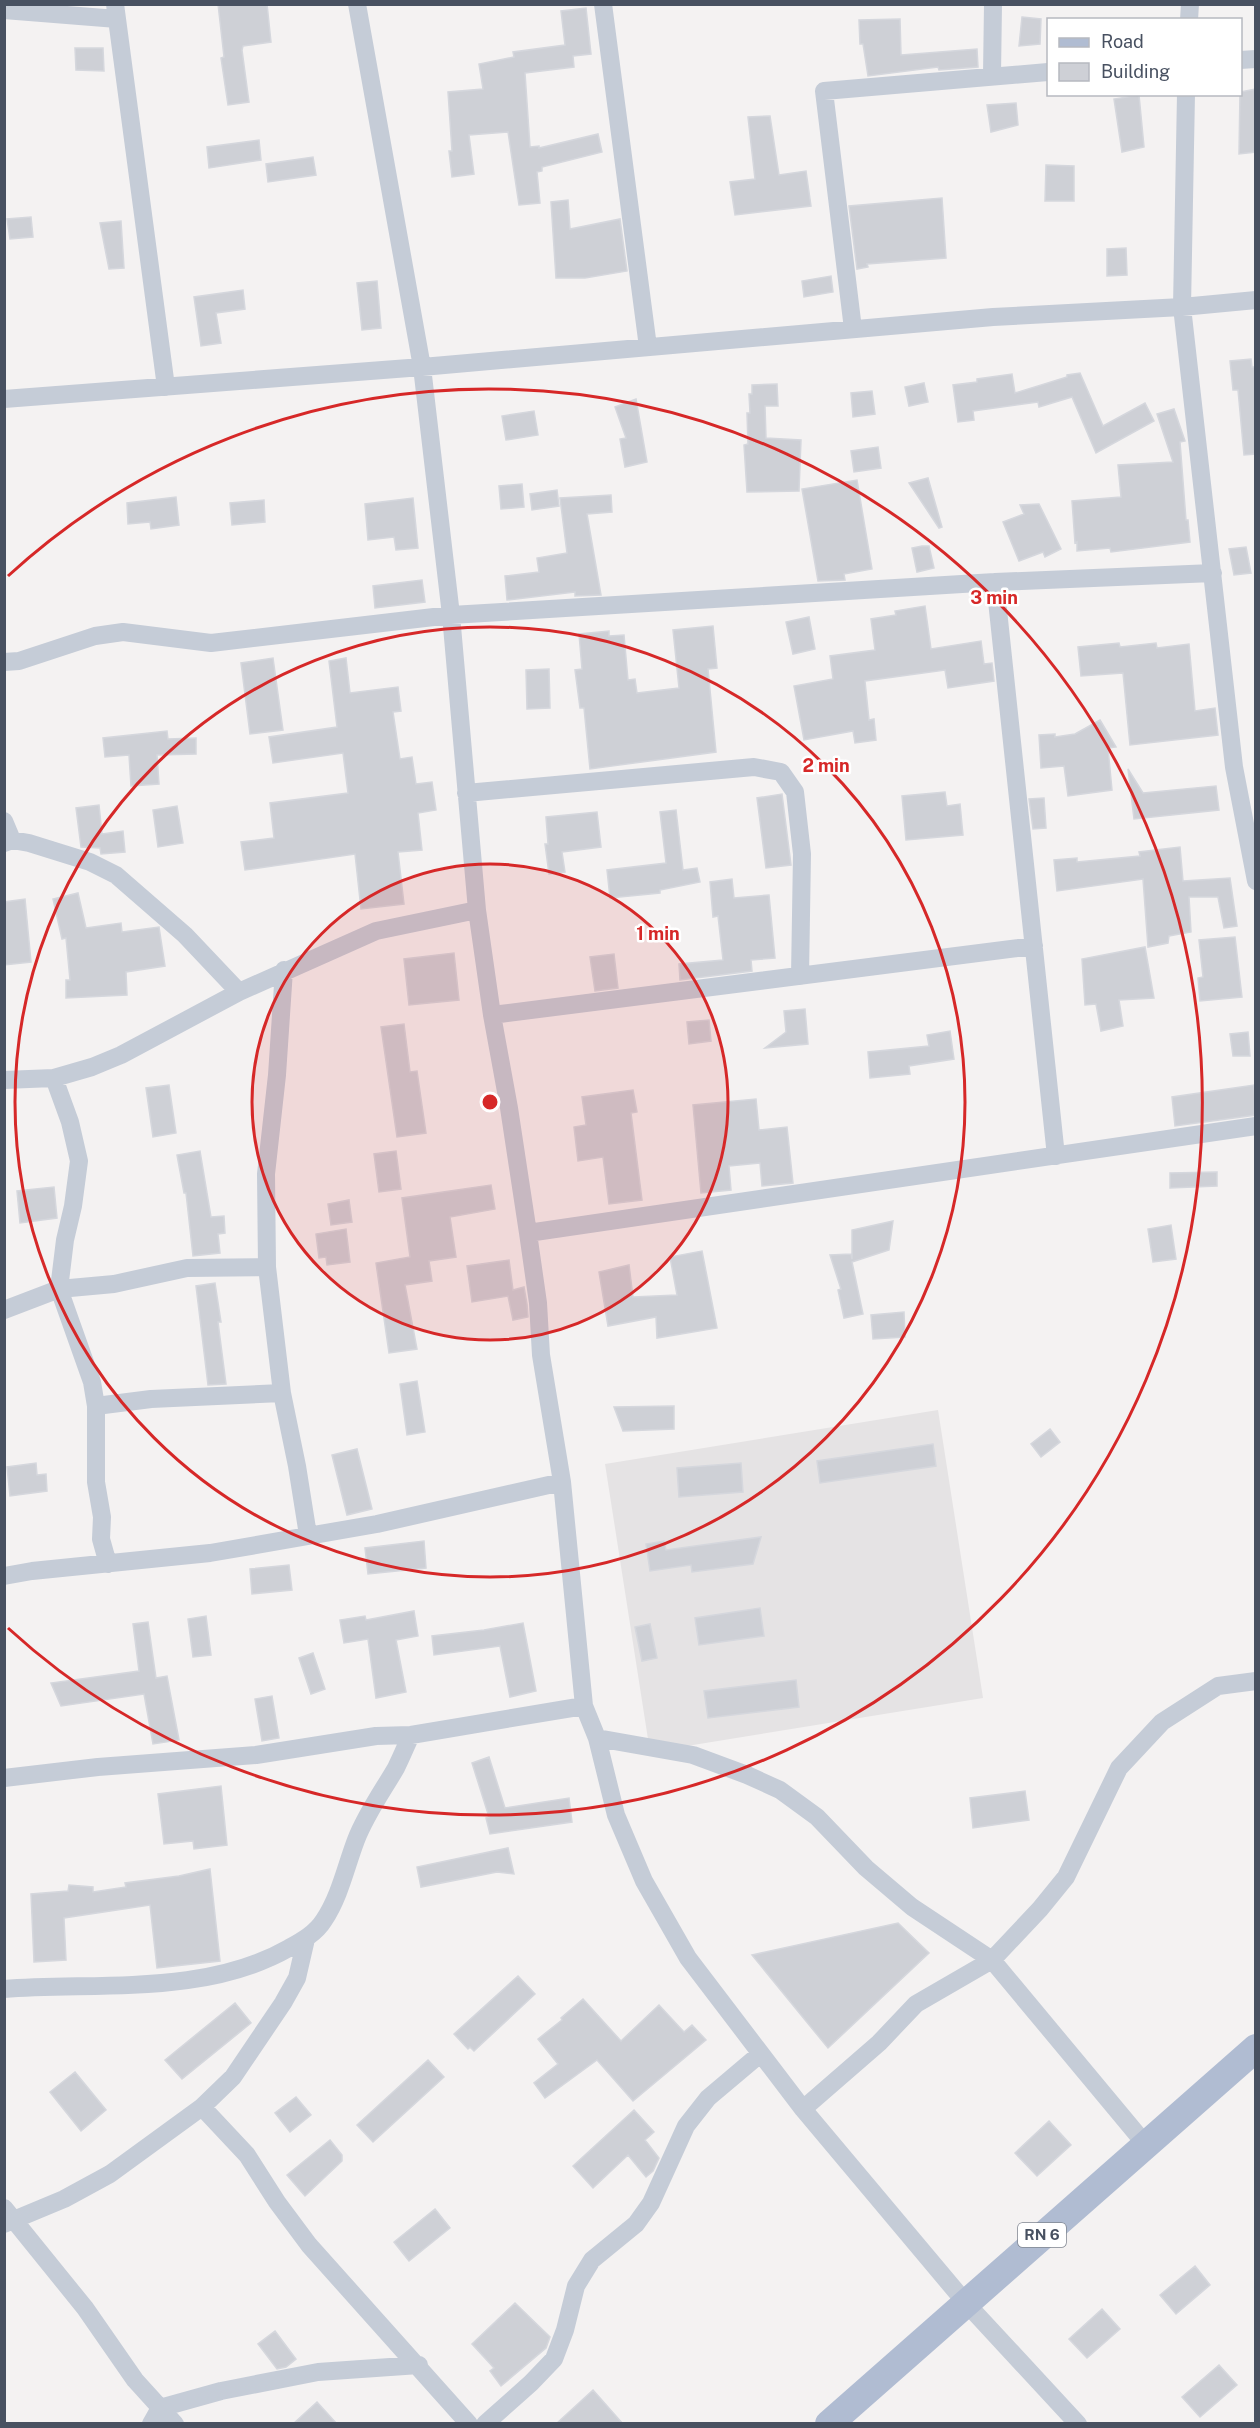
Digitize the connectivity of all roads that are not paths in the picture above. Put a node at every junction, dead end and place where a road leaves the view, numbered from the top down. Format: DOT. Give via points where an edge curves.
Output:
graph roads {
  1 [pos="357,4"];
  2 [pos="603,4"];
  3 [pos="993,4"];
  4 [pos="4,10"];
  5 [pos="116,12"];
  6 [pos="1047,72"];
  7 [pos="992,75"];
  8 [pos="1186,96"];
  9 [pos="1256,300"];
  10 [pos="1182,307"];
  11 [pos="853,329"];
  12 [pos="648,347"];
  13 [pos="422,367"];
  14 [pos="166,387"];
  15 [pos="4,399"];
  16 [pos="1213,573"];
  17 [pos="995,582"];
  18 [pos="451,615"];
  19 [pos="4,663"];
  20 [pos="466,793"];
  21 [pos="4,821"];
  22 [pos="8,841"];
  23 [pos="1256,880"];
  24 [pos="477,910"];
  25 [pos="1034,946"];
  26 [pos="284,970"];
  27 [pos="800,976"];
  28 [pos="239,992"];
  29 [pos="492,1016"];
  30 [pos="54,1078"];
  31 [pos="4,1080"];
  32 [pos="1256,1126"];
  33 [pos="1056,1156"];
  34 [pos="528,1233"];
  35 [pos="267,1267"];
  36 [pos="59,1289"];
  37 [pos="4,1310"];
  38 [pos="282,1394"];
  39 [pos="96,1406"];
  40 [pos="562,1482"];
  41 [pos="308,1535"];
  42 [pos="108,1564"];
  43 [pos="4,1576"];
  44 [pos="1256,1681"];
  45 [pos="584,1706"];
  46 [pos="411,1735"];
  47 [pos="597,1738"];
  48 [pos="4,1778"];
  49 [pos="306,1938"];
  50 [pos="992,1960"];
  51 [pos="5,1985"];
  52 [pos="1256,2048"];
  53 [pos="760,2054"];
  54 [pos="202,2107"];
  55 [pos="803,2109"];
  56 [pos="1146,2145"];
  57 [pos="8,2218"];
  58 [pos="965,2302"];
  59 [pos="418,2365"];
  60 [pos="160,2408"];
  61 [pos="151,2424"];
  62 [pos="175,2424"];
  63 [pos="469,2424"];
  64 [pos="485,2424"];
  65 [pos="829,2424"];
  66 [pos="1078,2424"];
  1 -- 13 [label="street"];
  2 -- 12 [label="street"];
  3 -- 7 [label="street"];
  4 -- 5 [label="street"];
  5 -- 14 [label="street"];
  6 -- 7 [label="street"];
  7 -- 11 [label="street" via="824,91"];
  8 -- 10 [label="street"];
  9 -- 10 [label="street"];
  10 -- 11 [label="street"];
  10 -- 16 [label="street"];
  11 -- 12 [label="street"];
  12 -- 13 [label="street"];
  13 -- 14 [label="street"];
  13 -- 18 [label="street"];
  14 -- 15 [label="street"];
  16 -- 17 [label="street"];
  16 -- 23 [label="street" via="1233,766"];
  17 -- 18 [label="street"];
  17 -- 25 [label="street"];
  18 -- 19 [label="street" via="211,643 123,632 94,636"];
  18 -- 20 [label="street"];
  20 -- 24 [label="street"];
  20 -- 27 [label="street" via="754,767 781,772 795,792 802,854"];
  21 -- 22 [label="street"];
  22 -- 28 [label="street" via="29,843 90,862 116,875 185,935"];
  24 -- 26 [label="street" via="375,931"];
  24 -- 29 [label="street"];
  25 -- 27 [label="street"];
  25 -- 33 [label="street"];
  26 -- 28 [label="street"];
  26 -- 35 [label="street" via="266,1174"];
  27 -- 29 [label="street"];
  28 -- 30 [label="street" via="121,1055"];
  29 -- 34 [label="street"];
  30 -- 31 [label="street"];
  30 -- 36 [label="street" via="79,1161"];
  32 -- 33 [label="street"];
  33 -- 34 [label="street"];
  34 -- 40 [label="street" via="541,1355"];
  35 -- 36 [label="street" via="187,1268 114,1284"];
  35 -- 38 [label="street"];
  36 -- 37 [label="street"];
  36 -- 39 [label="street" via="92,1382"];
  38 -- 39 [label="street" via="151,1399"];
  38 -- 41 [label="street"];
  39 -- 42 [label="street" via="96,1482 101,1539"];
  40 -- 41 [label="street" via="377,1524"];
  40 -- 45 [label="street"];
  41 -- 42 [label="street" via="210,1553"];
  42 -- 43 [label="street"];
  44 -- 50 [label="street" via="1218,1686 1162,1722 1119,1768 1066,1878"];
  45 -- 46 [label="street"];
  45 -- 47 [label="street"];
  46 -- 48 [label="street" via="256,1755"];
  46 -- 49 [label="street" via="356,1839 324,1921"];
  47 -- 50 [label="street" via="693,1755 780,1790 817,1817 866,1868 912,1907"];
  47 -- 53 [label="street" via="616,1815 644,1881 688,1958"];
  49 -- 51 [label="street" via="270,1959 229,1973 162,1982"];
  49 -- 54 [label="street" via="297,1978 283,2003 233,2077"];
  50 -- 55 [label="street" via="916,2004 879,2043"];
  50 -- 56 [label="street"];
  52 -- 56 [label="main road, RN 6"];
  53 -- 55 [label="street"];
  53 -- 64 [label="street" via="708,2098 687,2126 651,2203 636,2224 592,2260 576,2286 554,2359"];
  54 -- 57 [label="street" via="110,2174 64,2199"];
  54 -- 59 [label="street" via="247,2156 309,2244"];
  55 -- 58 [label="street"];
  56 -- 58 [label="main road, RN 6"];
  57 -- 60 [label="street" via="85,2308 135,2380"];
  58 -- 65 [label="main road, RN 6"];
  58 -- 66 [label="street"];
  59 -- 60 [label="street" via="318,2372 221,2391"];
  59 -- 63 [label="street"];
  60 -- 61 [label="street"];
  60 -- 62 [label="street"];
}
